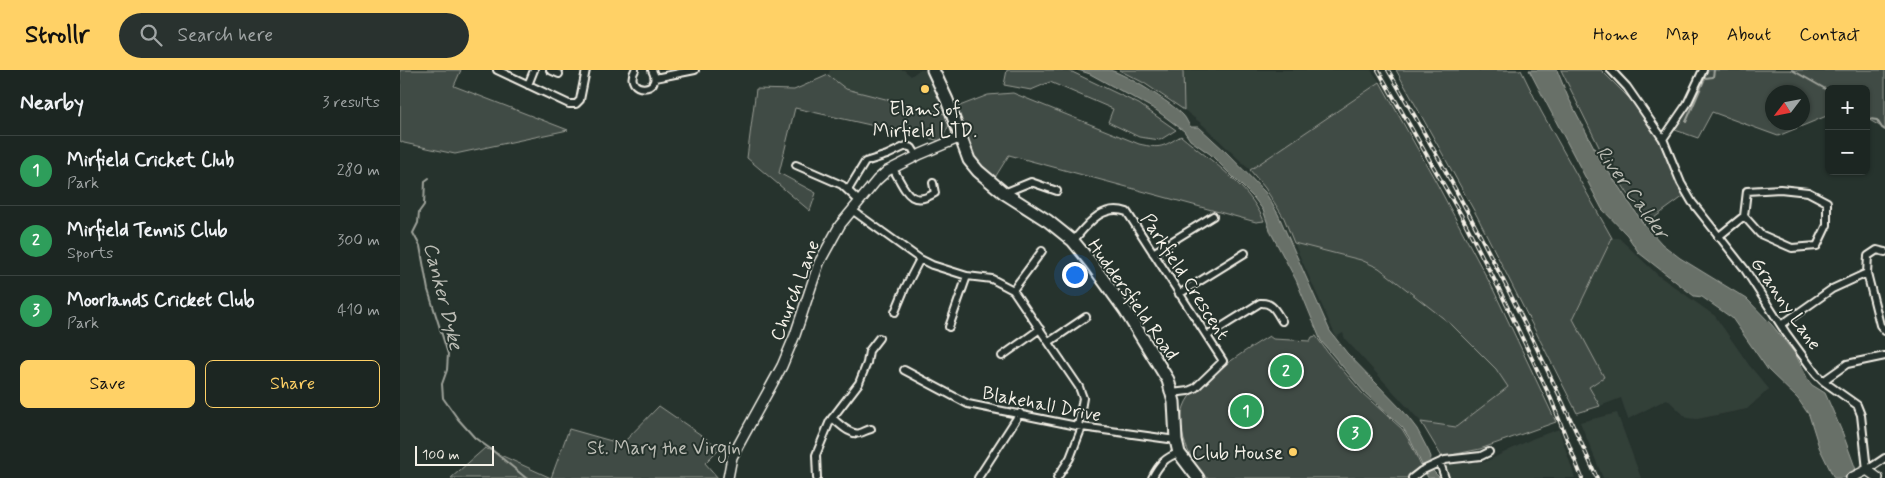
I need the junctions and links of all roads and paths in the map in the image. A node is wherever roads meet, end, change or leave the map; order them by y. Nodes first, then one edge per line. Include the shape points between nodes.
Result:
1 (497, 70) edge
2 (534, 70) edge
3 (550, 70) edge
4 (586, 70) edge
5 (635, 70) edge
6 (652, 70) edge
7 (695, 70) edge
8 (933, 70) edge
9 (1611, 70) edge
10 (1703, 70) edge
11 (559, 74) dead end
12 (654, 78) junction
13 (528, 85) junction
14 (961, 137) junction
15 (1663, 140) junction
16 (917, 156) junction
17 (796, 165) dead end
18 (892, 169) junction
19 (933, 183) dead end
20 (848, 190) junction
21 (1057, 191) dead end
22 (1004, 192) junction
23 (859, 201) junction
24 (852, 210) junction
25 (1213, 216) dead end
26 (1744, 216) junction
27 (1718, 237) junction
28 (1072, 241) junction
29 (1042, 251) dead end
30 (1885, 252) edge
31 (1153, 253) junction
32 (1245, 253) dead end
33 (920, 259) junction
34 (1867, 273) junction
35 (967, 276) junction
36 (1013, 290) junction
37 (1179, 294) junction
38 (895, 312) dead end
39 (1086, 317) dead end
40 (1282, 322) dead end
41 (1781, 325) junction
42 (949, 327) dead end
43 (1040, 329) junction
44 (1885, 331) edge
45 (1207, 336) junction
46 (879, 338) dead end
47 (1049, 342) junction
48 (1002, 356) dead end
49 (1885, 356) edge
50 (908, 371) dead end
51 (1823, 381) junction
52 (1172, 393) junction
53 (1020, 413) junction
54 (832, 418) junction
55 (1080, 427) junction
56 (871, 429) dead end
57 (1176, 440) junction
58 (1489, 452) dead end
59 (1179, 453) junction
60 (1885, 458) edge
61 (1437, 464) junction
62 (1859, 474) edge
63 (728, 478) edge
64 (817, 478) edge
65 (978, 478) edge
66 (1057, 478) edge
67 (1152, 478) edge
68 (1198, 478) edge
69 (1412, 478) edge
70 (1445, 478) edge
71 (1878, 478) edge

1 - 13 street
2 - 13 street
3 - 11 street
4 - 13 street via 580,100 576,104 558,101
5 - 12 street via 633,80 640,88 650,86
6 - 12 street
7 - 12 street
8 - 14 highway, Huddersfield Road
9 - 15 street, Granny Lane via 1632,94
10 - 15 street
14 - 16 street, Church Lane
14 - 22 highway, Huddersfield Road via 969,160
15 - 27 street, Granny Lane via 1681,183
16 - 18 street, Church Lane
16 - 20 street via 908,146 865,162
17 - 20 street
18 - 19 street via 908,194 915,199 935,193
18 - 23 street, Church Lane via 877,180
20 - 23 street
21 - 22 street via 1031,182
22 - 28 highway, Huddersfield Road
23 - 24 street, Church Lane
24 - 33 street
24 - 63 street, Church Lane via 819,263 782,366 732,457
25 - 31 street
26 - 26 street via 1760,234 1792,248 1817,246 1827,224 1828,202 1808,192 1780,189 1747,191
26 - 27 street
27 - 41 street, Granny Lane via 1744,268
28 - 31 street, Parkfield Crescent via 1097,215 1119,209 1127,212
28 - 52 highway, Huddersfield Road via 1125,310 1168,380
29 - 36 street
30 - 34 street via 1877,250 1868,256
31 - 37 street, Parkfield Crescent
32 - 37 street
33 - 35 street
33 - 38 street
34 - 41 street via 1832,289
34 - 44 street via 1880,324
35 - 36 street via 992,279
35 - 42 street
36 - 43 street
37 - 45 street, Parkfield Crescent
39 - 47 street
40 - 45 street via 1272,305 1260,303
41 - 51 street, Granny Lane
43 - 47 street
43 - 48 street
45 - 52 street, Parkfield Crescent via 1223,361 1195,388
46 - 54 street via 869,351 859,383
47 - 55 street via 1079,387 1083,398
49 - 51 street via 1847,364
50 - 53 street, Blakehall Drive via 968,404
51 - 62 street, Granny Lane via 1857,405 1861,415
52 - 57 highway, Huddersfield Road
53 - 55 street, Blakehall Drive
53 - 65 street
54 - 56 street via 854,433
54 - 64 street via 816,455
55 - 57 street, Blakehall Drive
55 - 66 street via 1070,458
57 - 59 highway, Huddersfield Road
58 - 61 street
59 - 67 street via 1159,465
59 - 68 highway, Huddersfield Road
60 - 62 street
61 - 69 street via 1421,470
61 - 70 street
62 - 71 street

